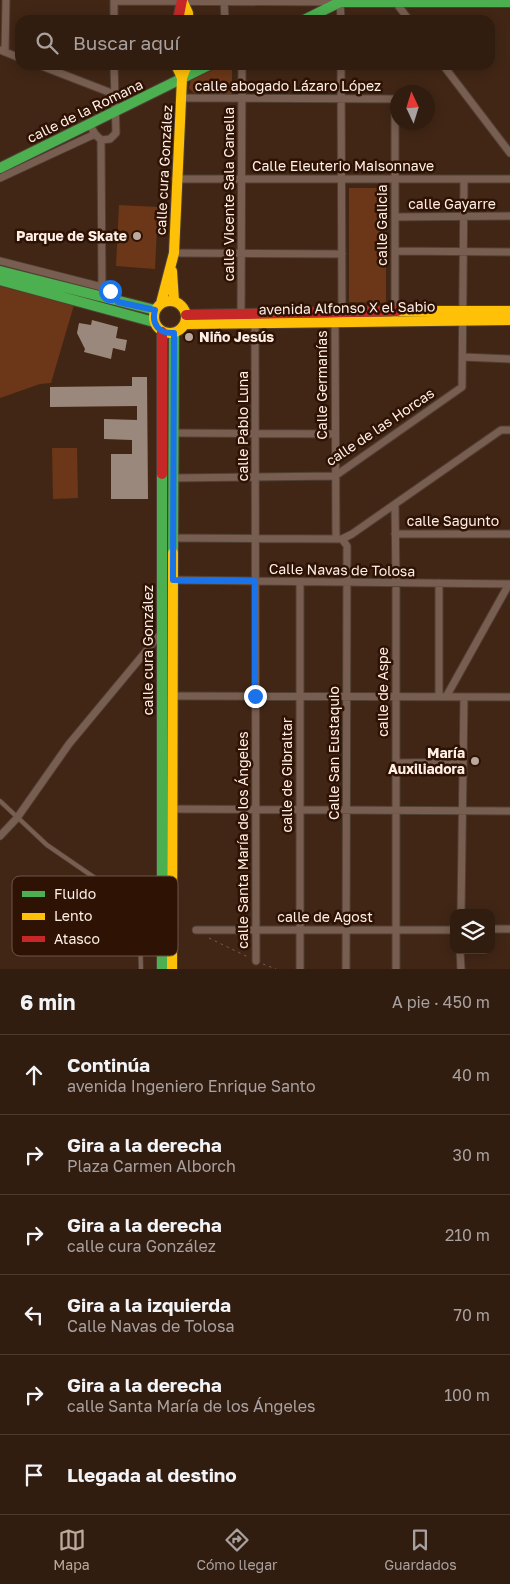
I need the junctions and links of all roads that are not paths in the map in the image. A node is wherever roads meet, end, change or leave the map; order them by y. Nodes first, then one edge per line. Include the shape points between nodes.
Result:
1 (6, 0) edge
2 (182, 0) edge
3 (368, 0) edge
4 (394, 0) edge
5 (114, 1) edge
6 (224, 1) edge
7 (340, 2) junction
8 (510, 2) edge
9 (114, 15) edge
10 (179, 15) edge
11 (188, 15) edge
12 (224, 15) edge
13 (314, 15) edge
14 (341, 15) edge
15 (405, 15) edge
16 (3, 51) edge
17 (15, 56) edge
18 (52, 70) edge
19 (114, 70) edge
20 (177, 70) edge
21 (185, 70) edge
22 (199, 70) edge
23 (242, 70) edge
24 (341, 70) edge
25 (447, 70) edge
26 (182, 78) junction
27 (114, 94) junction
28 (181, 98) junction
29 (242, 98) junction
30 (342, 99) junction
31 (390, 99) edge
32 (116, 112) junction
33 (92, 129) junction
34 (395, 130) edge
35 (101, 140) junction
36 (510, 152) edge
37 (0, 168) edge
38 (0, 178) edge
39 (176, 179) junction
40 (243, 179) junction
41 (342, 179) junction
42 (395, 179) junction
43 (464, 179) junction
44 (510, 179) edge
45 (464, 216) junction
46 (510, 216) edge
47 (395, 217) junction
48 (395, 251) junction
49 (463, 252) junction
50 (510, 252) edge
51 (242, 253) junction
52 (342, 254) junction
53 (173, 258) junction
54 (0, 261) edge
55 (0, 270) edge
56 (0, 280) edge
57 (102, 287) junction
58 (174, 301) junction
59 (118, 302) junction
60 (158, 307) junction
61 (510, 311) edge
62 (395, 315) junction
63 (463, 316) junction
64 (340, 317) junction
65 (241, 318) junction
66 (255, 318) junction
67 (185, 320) junction
68 (510, 320) edge
69 (154, 322) junction
70 (162, 332) junction
71 (174, 333) junction
72 (463, 357) junction
73 (510, 359) edge
74 (510, 430) edge
75 (174, 433) junction
76 (255, 433) junction
77 (335, 434) junction
78 (335, 476) junction
79 (173, 478) junction
80 (255, 478) junction
81 (394, 504) junction
82 (396, 534) junction
83 (510, 534) edge
84 (173, 538) junction
85 (255, 538) junction
86 (339, 539) junction
87 (173, 580) junction
88 (255, 581) junction
89 (300, 582) junction
90 (347, 582) junction
91 (396, 583) junction
92 (439, 583) junction
93 (509, 584) edge
94 (162, 632) junction
95 (173, 696) junction
96 (255, 696) junction
97 (300, 696) junction
98 (347, 696) junction
99 (510, 696) edge
100 (396, 697) junction
101 (442, 697) junction
102 (464, 697) junction
103 (463, 762) junction
104 (395, 763) junction
105 (0, 801) edge
106 (172, 809) junction
107 (256, 809) junction
108 (300, 810) junction
109 (346, 810) junction
110 (395, 810) junction
111 (463, 810) junction
112 (510, 810) edge
113 (17, 818) junction
114 (0, 836) edge
115 (92, 876) edge
116 (162, 876) edge
117 (172, 876) edge
118 (461, 909) edge
119 (346, 929) junction
120 (395, 929) junction
121 (495, 929) edge
122 (510, 929) edge
123 (196, 930) dead end
124 (256, 930) junction
125 (300, 930) junction
126 (450, 930) edge
127 (460, 954) edge
128 (141, 956) edge
129 (162, 956) edge
130 (172, 956) edge
131 (256, 961) road end
132 (141, 969) edge
133 (162, 969) edge
134 (172, 969) edge
135 (300, 969) edge
136 (346, 969) edge
137 (396, 969) edge
138 (461, 969) edge

1 - 16 street
2 - 5 street
2 - 6 street
2 - 10 main road
2 - 11 main road
3 - 4 main road
3 - 7 main road
4 - 8 main road
4 - 15 street
5 - 9 street
6 - 7 street
6 - 12 street
7 - 13 main road
7 - 14 street
16 - 17 street
18 - 27 street
19 - 27 street
20 - 26 main road, calle cura González
21 - 26 main road, calle cura González
22 - 26 main road, calle de la Romana
23 - 29 street, calle Vicente Sala Canella
24 - 30 street, Calle Germanías
25 - 36 street
26 - 28 main road, calle cura González
26 - 32 main road, calle de la Romana
27 - 32 street
28 - 29 street, calle abogado Lázaro López
28 - 39 main road, calle cura González
29 - 30 street, calle abogado Lázaro López
29 - 40 street, calle Vicente Sala Canella
30 - 31 street, calle abogado Lázaro López
30 - 41 street, Calle Germanías
32 - 33 main road, calle de la Romana
32 - 35 street via 116,133 110,139
33 - 35 street
33 - 37 main road, calle de la Romana
33 - 38 street
34 - 42 street, calle Galicia
35 - 57 street
39 - 40 street, Calle Eleuterio Maisonnave
39 - 53 main road, calle cura González
40 - 41 street, Calle Eleuterio Maisonnave
40 - 51 street, calle Vicente Sala Canella
41 - 42 street, Calle Eleuterio Maisonnave
41 - 52 street, Calle Germanías
42 - 43 street, Calle Eleuterio Maisonnave
42 - 47 street, calle Galicia
43 - 44 street, Calle Eleuterio Maisonnave
43 - 45 street, calle de las Horcas
45 - 46 street, calle Gayarre
45 - 47 street, calle Gayarre
45 - 49 street, calle de las Horcas
47 - 48 street, calle Galicia
48 - 49 street
48 - 62 street, calle Galicia
49 - 50 street
49 - 63 street, calle de las Horcas
51 - 52 street
51 - 53 street
51 - 65 street, calle Vicente Sala Canella
52 - 64 street, Calle Germanías
53 - 58 main road, calle cura González
53 - 60 main road, calle cura González
54 - 57 street
55 - 59 main road
56 - 69 main road
57 - 59 street via 110,291
58 - 60 main road
58 - 67 main road via 181,305
59 - 60 main road
60 - 69 main road
61 - 63 main road, avenida Alfonso X el Sabio
62 - 63 main road, avenida Alfonso X el Sabio
62 - 64 main road, avenida Alfonso X el Sabio
63 - 68 main road, avenida Alfonso X el Sabio
63 - 72 street, calle de las Horcas
64 - 66 main road, avenida Alfonso X el Sabio
64 - 77 street, Calle Germanías
65 - 66 main road, avenida Alfonso X el Sabio
65 - 67 main road, avenida Alfonso X el Sabio
66 - 76 street, calle Pablo Luna
67 - 71 main road
69 - 70 main road
70 - 71 main road
70 - 94 main road, calle cura González
71 - 75 main road, calle cura González
72 - 73 street
72 - 78 street, calle de las Horcas via 462,387
74 - 81 street via 501,430
75 - 76 street
75 - 79 main road, calle cura González
76 - 77 street
76 - 80 street, calle Pablo Luna
77 - 78 street, Calle Germanías
78 - 80 street, calle de las Horcas
78 - 86 street, Calle Germanías
79 - 80 street, calle de las Horcas
79 - 84 main road, calle cura González
80 - 85 street, calle Pablo Luna
81 - 82 street, calle de Aspe
81 - 86 street
82 - 83 street, calle Sagunto
82 - 91 street, calle de Aspe
84 - 85 street
84 - 87 main road, calle cura González
85 - 86 street
85 - 88 street, calle Santa María de los Ángeles
86 - 90 street, Calle San Eustaquio via 347,546
87 - 88 street, Calle Navas de Tolosa
87 - 95 main road, calle cura González
88 - 89 street, Calle Navas de Tolosa
88 - 96 street, calle Santa María de los Ángeles
89 - 90 street, Calle Navas de Tolosa
89 - 97 street, calle de Gibraltar
90 - 91 street, Calle Navas de Tolosa
90 - 98 street, Calle San Eustaquio
91 - 92 street, Calle Navas de Tolosa
91 - 100 street, calle de Aspe
92 - 93 street, Calle Navas de Tolosa
92 - 101 street
93 - 101 street
94 - 113 street via 70,744
94 - 116 main road, calle cura González
95 - 96 street
95 - 106 main road, calle cura González
96 - 97 street
96 - 107 street, calle Santa María de los Ángeles
97 - 98 street
97 - 108 street, calle de Gibraltar
98 - 100 street
98 - 109 street, Calle San Eustaquio
99 - 102 street
100 - 101 street
100 - 104 street, calle de Aspe
101 - 102 street
102 - 103 street
103 - 104 street
103 - 111 street
104 - 110 street, calle de Aspe
105 - 113 lane
106 - 107 street
106 - 117 main road, calle cura González
107 - 108 street
107 - 124 street, calle Santa María de los Ángeles
108 - 109 street
108 - 125 street, calle de Gibraltar
109 - 110 street
109 - 119 street, Calle San Eustaquio
110 - 111 street
110 - 120 street, calle de Aspe
111 - 112 street
111 - 118 street
113 - 114 street
113 - 115 lane via 47,845
119 - 120 street, calle de Agost
119 - 125 street, calle de Agost
119 - 136 street, Calle San Eustaquio
120 - 126 street, calle de Agost
120 - 137 street, calle de Aspe
121 - 122 street
123 - 124 street, calle de Agost
124 - 125 street, calle de Agost
124 - 131 street, calle Santa María de los Ángeles
125 - 135 street, calle de Gibraltar
127 - 138 street
128 - 132 lane
129 - 133 main road, calle cura González
130 - 134 main road, calle cura González

